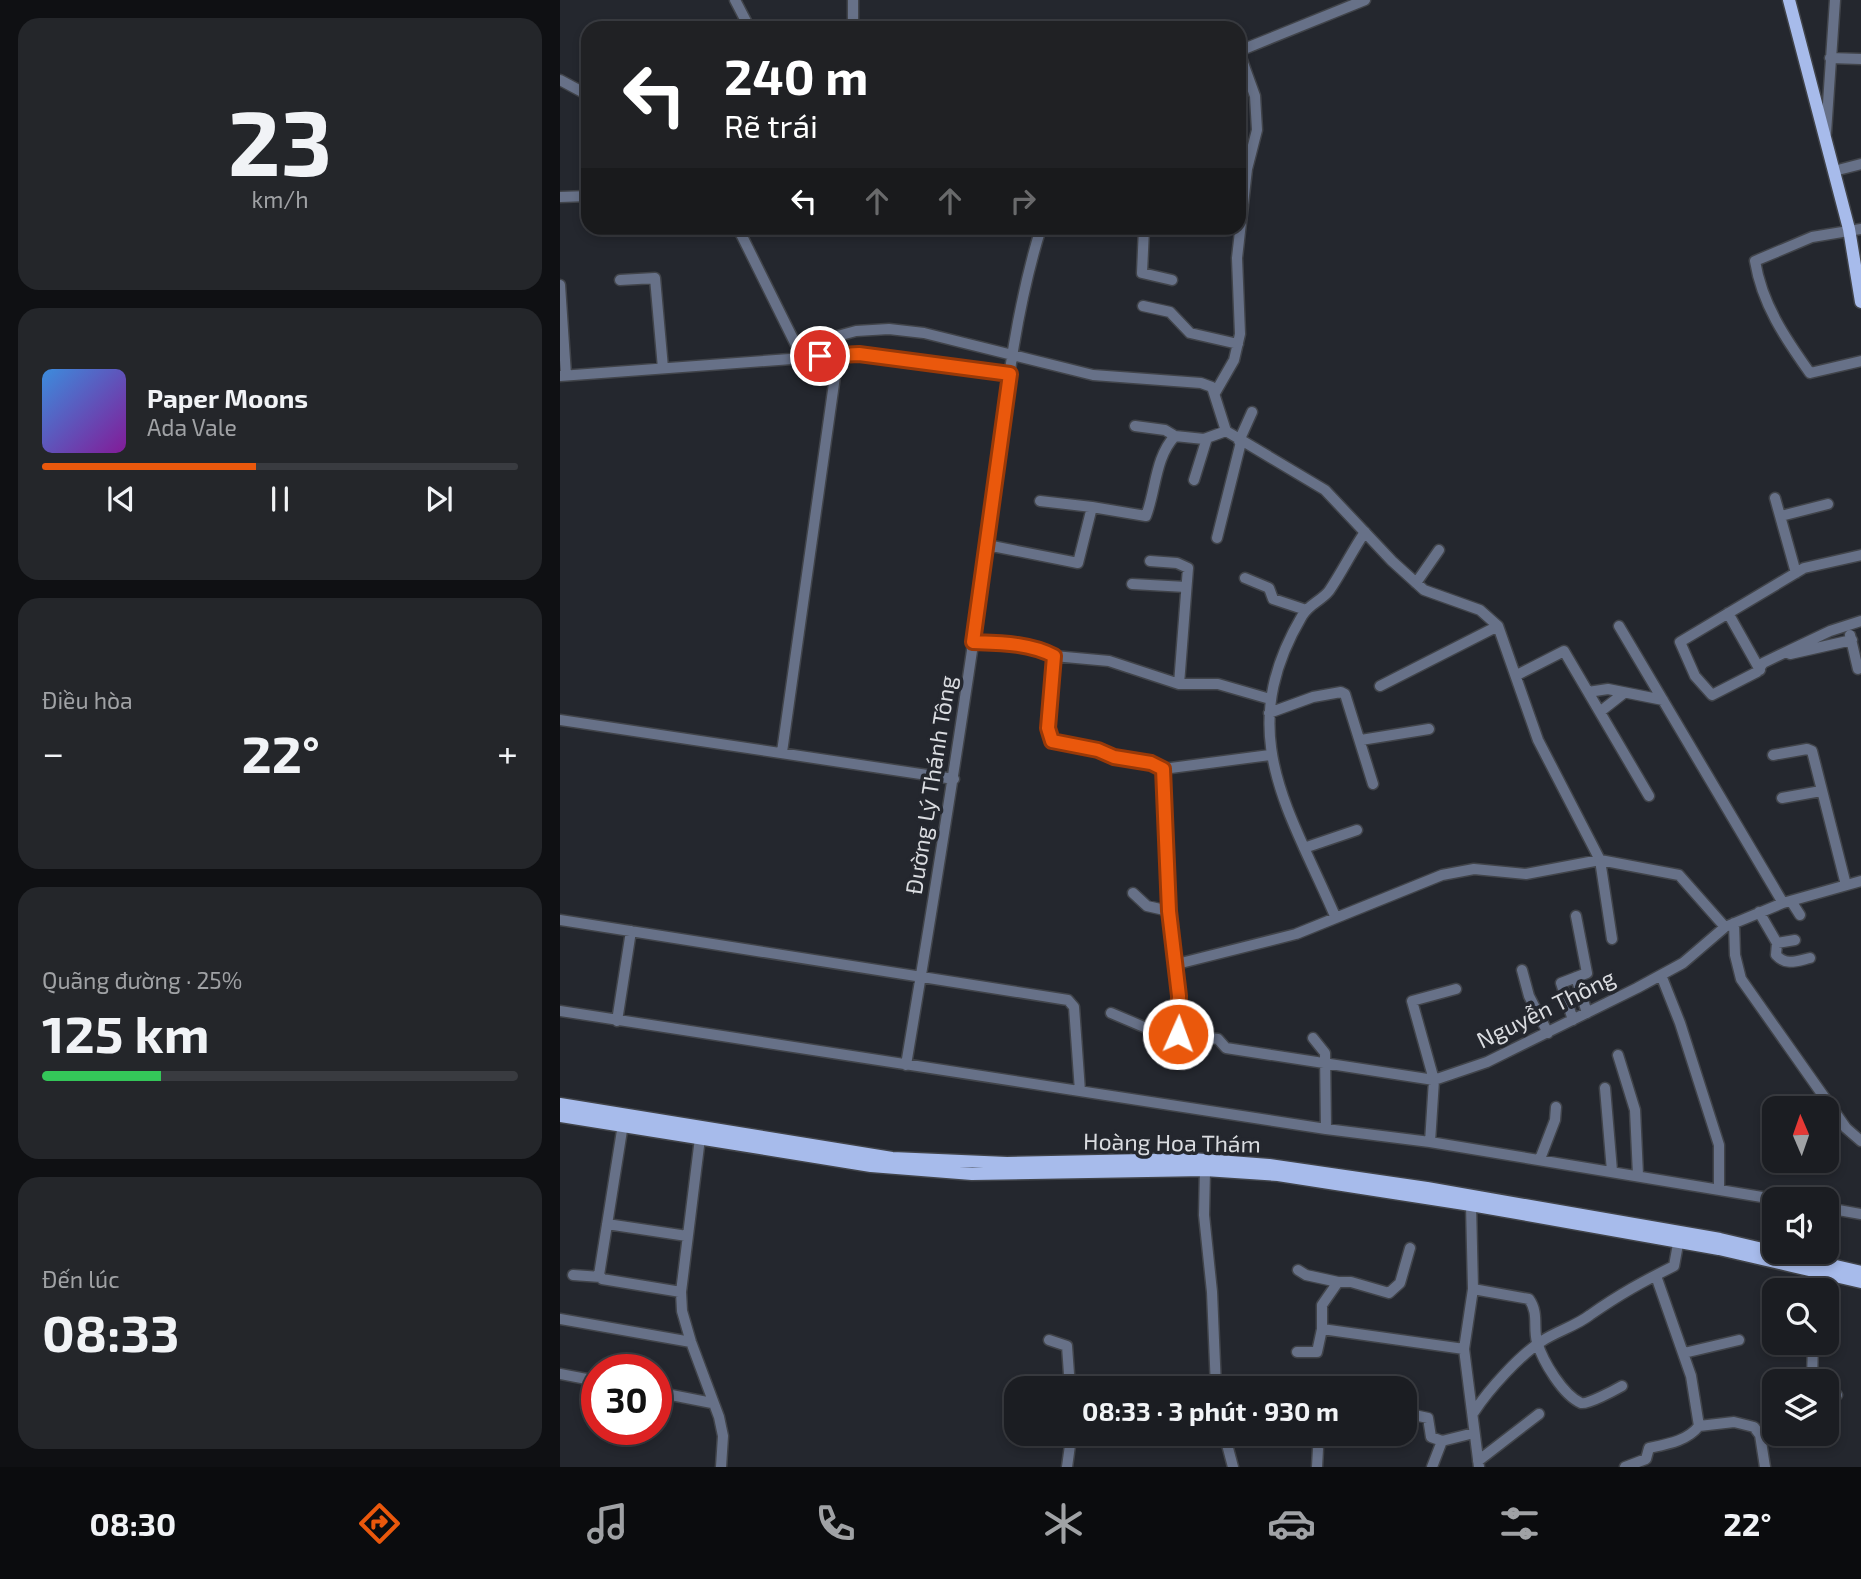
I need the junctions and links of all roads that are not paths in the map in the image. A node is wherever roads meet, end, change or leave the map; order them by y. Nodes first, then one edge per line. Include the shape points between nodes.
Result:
1 (735, 0) edge
2 (853, 0) edge
3 (1365, 0) edge
4 (1789, 0) edge
5 (1835, 0) edge
6 (746, 21) edge
7 (853, 21) edge
8 (1246, 49) edge
9 (1830, 58) junction
10 (1861, 60) edge
11 (1246, 65) edge
12 (560, 80) edge
13 (581, 91) edge
14 (1825, 135) junction
15 (1246, 157) edge
16 (1861, 164) edge
17 (1834, 171) junction
18 (581, 196) edge
19 (560, 197) edge
20 (1855, 229) edge
21 (742, 235) edge
22 (1039, 235) edge
23 (1144, 235) edge
24 (1239, 235) edge
25 (1172, 279) dead end
26 (621, 280) dead end
27 (560, 285) edge
28 (1861, 302) edge
29 (1143, 306) dead end
30 (1238, 344) junction
31 (800, 352) junction
32 (1015, 354) junction
33 (838, 355) junction
34 (1861, 360) edge
35 (663, 368) junction
36 (1010, 374) junction
37 (563, 375) edge
38 (1215, 393) junction
39 (1252, 412) dead end
40 (1135, 426) dead end
41 (1226, 431) junction
42 (1175, 436) junction
43 (1207, 438) junction
44 (1240, 441) junction
45 (1195, 480) dead end
46 (1775, 498) dead end
47 (1040, 501) dead end
48 (1828, 504) dead end
49 (1092, 508) junction
50 (1781, 516) junction
51 (1365, 532) junction
52 (1217, 538) dead end
53 (987, 545) junction
54 (1438, 550) dead end
55 (1861, 555) edge
56 (1150, 561) dead end
57 (1796, 573) junction
58 (1245, 578) dead end
59 (1416, 583) junction
60 (1132, 584) dead end
61 (1186, 587) junction
62 (1306, 610) junction
63 (1728, 613) junction
64 (1861, 621) edge
65 (1848, 625) junction
66 (1498, 626) junction
67 (1619, 626) dead end
68 (1852, 640) junction
69 (973, 642) junction
70 (1054, 656) junction
71 (1774, 658) junction
72 (1858, 669) dead end
73 (1760, 670) junction
74 (1517, 675) junction
75 (1179, 684) junction
76 (1380, 686) dead end
77 (1588, 692) junction
78 (1624, 693) junction
79 (1270, 699) junction
80 (1663, 700) junction
81 (1601, 711) junction
82 (1269, 713) junction
83 (560, 720) edge
84 (1429, 729) dead end
85 (1362, 740) junction
86 (782, 752) junction
87 (1270, 755) junction
88 (1773, 755) dead end
89 (1163, 769) junction
90 (954, 779) junction
91 (1373, 784) dead end
92 (1821, 791) junction
93 (1649, 796) dead end
94 (1782, 798) dead end
95 (1357, 830) dead end
96 (1304, 848) junction
97 (1600, 860) junction
98 (1861, 881) edge
99 (1846, 885) junction
100 (1133, 892) dead end
101 (1787, 902) junction
102 (1169, 911) junction
103 (1759, 912) junction
104 (1800, 915) dead end
105 (1335, 916) junction
106 (1576, 916) dead end
107 (560, 920) edge
108 (1729, 925) junction
109 (631, 931) junction
110 (1612, 939) dead end
111 (1795, 940) dead end
112 (1777, 943) junction
113 (1810, 958) dead end
114 (1177, 964) junction
115 (1522, 970) dead end
116 (1661, 975) junction
117 (923, 976) junction
118 (1576, 977) junction
119 (1456, 989) dead end
120 (560, 1011) edge
121 (1111, 1013) dead end
122 (1587, 1013) junction
123 (1573, 1020) junction
124 (617, 1021) junction
125 (1548, 1033) junction
126 (1178, 1034) junction
127 (1313, 1038) dead end
128 (1618, 1055) dead end
129 (906, 1065) junction
130 (1326, 1065) junction
131 (1434, 1080) junction
132 (1605, 1088) dead end
133 (1080, 1091) junction
134 (560, 1104) edge
135 (1556, 1107) dead end
136 (560, 1116) edge
137 (623, 1124) junction
138 (1326, 1129) junction
139 (700, 1138) junction
140 (1861, 1141) edge
141 (1430, 1142) junction
142 (1540, 1159) junction
143 (1206, 1165) junction
144 (972, 1168) junction
145 (1612, 1171) junction
146 (1637, 1175) junction
147 (1719, 1190) junction
148 (1762, 1197) edge
149 (1470, 1200) junction
150 (1839, 1210) edge
151 (1861, 1214) edge
152 (607, 1224) junction
153 (687, 1236) junction
154 (1678, 1244) junction
155 (1410, 1248) dead end
156 (1298, 1270) dead end
157 (1861, 1272) edge
158 (1826, 1274) junction
159 (573, 1275) dead end
160 (1656, 1276) junction
161 (601, 1277) junction
162 (1825, 1278) edge
163 (1338, 1282) junction
164 (1861, 1282) edge
165 (1473, 1289) junction
166 (681, 1292) junction
167 (560, 1319) edge
168 (1322, 1329) junction
169 (1049, 1340) dead end
170 (1739, 1340) dead end
171 (691, 1342) junction
172 (1538, 1343) junction
173 (1464, 1349) junction
174 (1297, 1352) dead end
175 (1684, 1353) junction
176 (560, 1374) edge
177 (1069, 1376) edge
178 (1216, 1376) edge
179 (581, 1378) edge
180 (1622, 1386) dead end
181 (672, 1395) edge
182 (712, 1403) junction
183 (1474, 1412) junction
184 (1539, 1414) dead end
185 (1417, 1415) edge
186 (1699, 1426) junction
187 (1474, 1433) junction
188 (1443, 1441) junction
189 (1070, 1446) edge
190 (1227, 1446) edge
191 (1318, 1449) dead end
192 (1479, 1464) edge
193 (721, 1467) edge
194 (1067, 1467) edge
195 (1233, 1467) edge
196 (1317, 1467) edge
197 (1432, 1467) edge
198 (1625, 1467) edge
199 (1765, 1467) edge

1 - 6 street
2 - 7 street
3 - 8 street
4 - 14 main road
5 - 9 street
9 - 10 street
9 - 14 street
11 - 15 street via 1257,118
12 - 13 street
14 - 17 main road
16 - 17 street
17 - 20 main road
18 - 19 street
20 - 28 main road
20 - 34 street via 1793,243 1755,261 1758,281 1783,336 1810,373
21 - 31 street
22 - 32 street, Đường Lý Thánh Tông
23 - 25 street via 1142,273
24 - 30 street
26 - 35 street via 654,278
27 - 37 street
29 - 30 street via 1170,312 1190,333
30 - 38 street
31 - 32 street via 856,331 890,329 924,332
31 - 33 street
31 - 35 street
32 - 36 street, Đường Lý Thánh Tông
32 - 38 street via 1093,375 1201,383
33 - 36 street
33 - 86 street
35 - 37 street
36 - 53 street, Đường Lý Thánh Tông
38 - 41 street
39 - 44 street
40 - 42 street
41 - 43 street
41 - 44 street
42 - 43 street
42 - 49 street via 1161,462 1146,516
43 - 45 street
44 - 51 street via 1325,491
44 - 52 street
46 - 50 street
47 - 49 street
48 - 50 street
49 - 53 street via 1078,563
50 - 57 street
51 - 59 street
51 - 62 street via 1326,594
53 - 69 street, Đường Lý Thánh Tông
54 - 59 street
55 - 57 street
56 - 61 street via 1186,565
57 - 63 street
58 - 62 street via 1269,588 1273,599
59 - 66 street via 1480,610
60 - 61 street
61 - 75 street
62 - 79 street via 1281,658
63 - 73 street
63 - 73 street via 1680,642 1695,676 1713,695
64 - 65 street
65 - 68 street
65 - 71 street
66 - 74 street
66 - 76 street
67 - 80 street
68 - 71 street
68 - 72 street
69 - 70 street via 1007,643
69 - 90 street, Đường Lý Thánh Tông
70 - 75 street via 1109,661
70 - 89 street via 1048,728 1052,741
71 - 73 street
74 - 77 street via 1564,651
74 - 97 street via 1538,740
75 - 79 street via 1218,684
77 - 78 street via 1599,688
77 - 81 street
78 - 80 street
78 - 81 street
79 - 82 street
80 - 101 street
81 - 93 street
82 - 85 street via 1341,692
82 - 87 street
83 - 86 street
84 - 85 street
85 - 91 street
86 - 90 street
87 - 89 street
87 - 96 street via 1281,796
88 - 92 street via 1811,750
89 - 102 street
90 - 117 street, Đường Lý Thánh Tông
92 - 94 street
92 - 99 street
95 - 96 street
96 - 105 street
97 - 105 street via 1526,874 1474,869 1442,875
97 - 108 street via 1679,875
97 - 110 street
98 - 99 street, Nguyễn Thông
99 - 101 street, Nguyễn Thông
100 - 102 street via 1147,906
101 - 103 street, Nguyễn Thông
101 - 104 street
102 - 114 street
103 - 108 street, Nguyễn Thông
103 - 112 street
105 - 114 street via 1296,934
106 - 118 street via 1587,973
107 - 109 street
108 - 116 street, Nguyễn Thông via 1684,963
108 - 140 street via 1741,979 1846,1128
109 - 117 street
109 - 124 street
111 - 112 street
112 - 113 street via 1780,960
114 - 126 street
115 - 125 street
116 - 122 street, Nguyễn Thông
116 - 147 street via 1719,1145
117 - 129 street, Đường Lý Thánh Tông
117 - 133 street via 1073,1002
118 - 122 street
118 - 123 street via 1560,983
119 - 131 street via 1412,1001
120 - 124 street
121 - 126 street, Nguyễn Thông
122 - 123 street, Nguyễn Thông
123 - 125 street, Nguyễn Thông
124 - 129 street
125 - 131 street, Nguyễn Thông via 1487,1062
126 - 130 street, Nguyễn Thông via 1218,1039 1226,1048
127 - 130 street via 1323,1049
128 - 146 street via 1635,1110
129 - 133 street
130 - 131 street, Nguyễn Thông
130 - 138 street
131 - 141 street
132 - 145 street
133 - 138 street
134 - 144 main road, Hoàng Hoa Thám via 852,1153
135 - 142 street
136 - 137 main road, Hoàng Hoa Thám
137 - 139 main road, Hoàng Hoa Thám
137 - 152 street
138 - 141 street
139 - 144 main road, Hoàng Hoa Thám via 872,1166
139 - 153 street
141 - 142 street
142 - 145 street
143 - 144 main road, Hoàng Hoa Thám
143 - 149 main road, Hoàng Hoa Thám via 1269,1165
143 - 178 street via 1204,1215
145 - 146 street
146 - 147 street
147 - 148 street
149 - 154 main road, Hoàng Hoa Thám
149 - 157 main road, Hoàng Hoa Thám via 1720,1239
149 - 165 street
150 - 151 street
152 - 153 street
152 - 161 street
153 - 166 street
154 - 158 main road, Hoàng Hoa Thám
154 - 160 street via 1675,1266
155 - 163 street via 1400,1283 1389,1293
156 - 163 street
158 - 162 street
158 - 164 main road, Hoàng Hoa Thám
159 - 161 street
160 - 172 street via 1636,1283 1589,1316
160 - 175 street
161 - 166 street
163 - 168 street via 1322,1305
165 - 172 street via 1529,1300 1536,1315
165 - 173 street
166 - 171 street
167 - 171 street
168 - 173 street
168 - 174 street via 1317,1352
169 - 177 street via 1067,1346
170 - 175 street
171 - 182 street
172 - 180 street via 1557,1382 1581,1403
172 - 183 street via 1484,1396
173 - 183 street
175 - 186 street
176 - 179 street
181 - 182 street
182 - 193 street via 723,1436
183 - 187 street
184 - 192 street
185 - 188 street via 1429,1418 1432,1437
186 - 198 street via 1677,1441 1649,1448 1646,1459
186 - 199 street via 1734,1422 1754,1427
187 - 188 street
187 - 192 street
188 - 197 street
189 - 194 street
190 - 195 street
191 - 196 street

